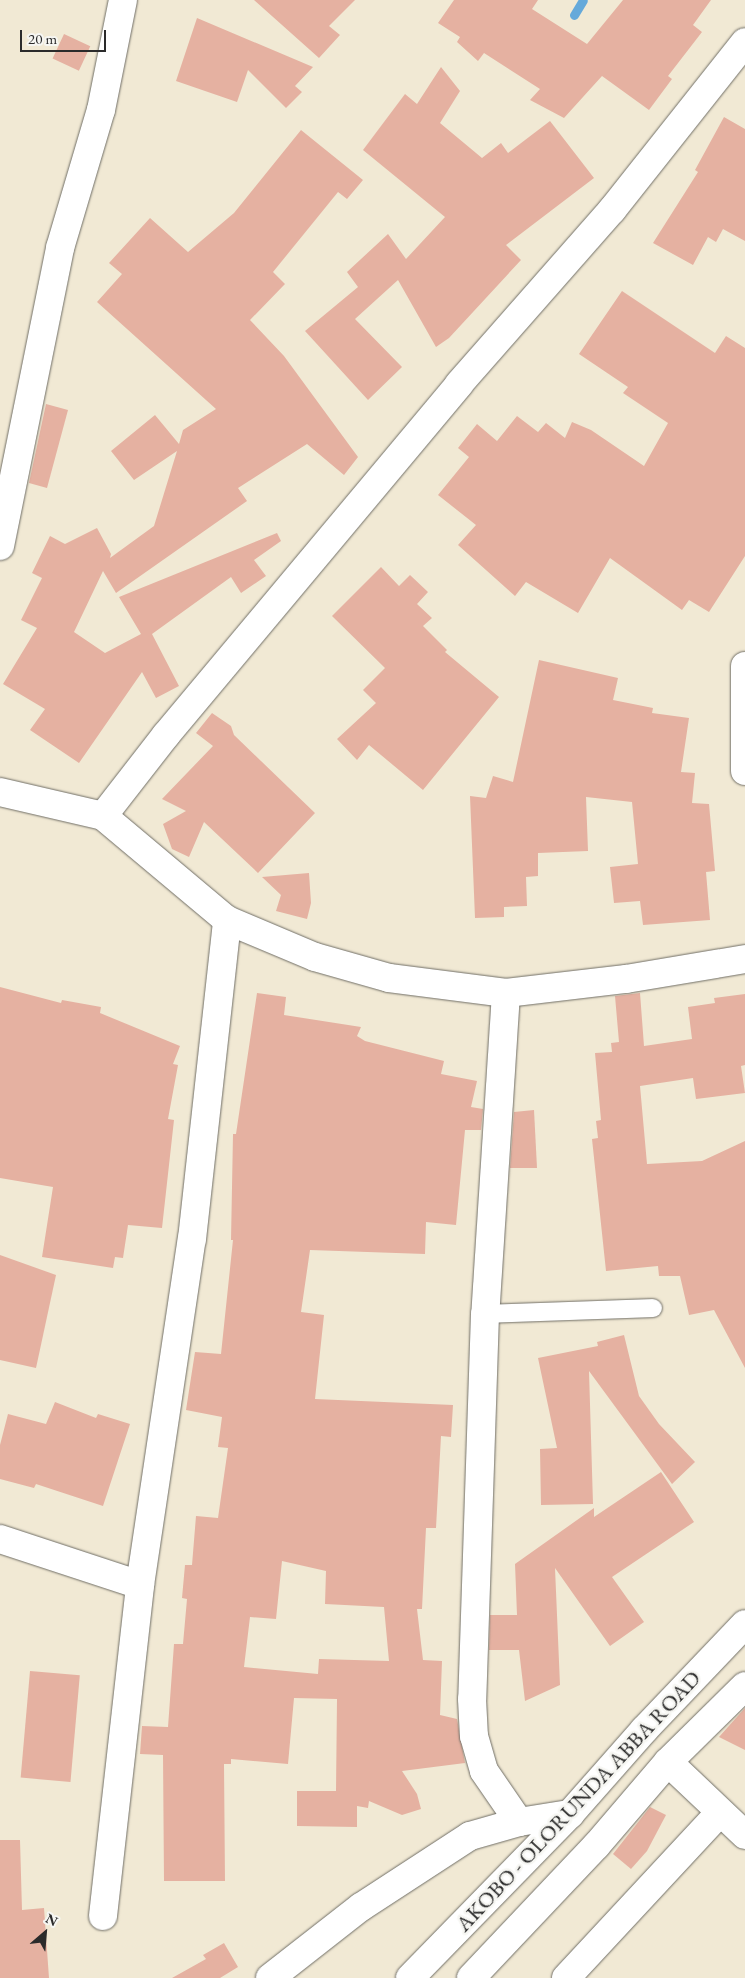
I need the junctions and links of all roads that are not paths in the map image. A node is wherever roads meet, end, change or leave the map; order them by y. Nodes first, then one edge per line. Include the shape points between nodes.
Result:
1 (123, 0) edge
2 (745, 42) edge
3 (0, 546) edge
4 (745, 666) edge
5 (745, 771) edge
6 (0, 792) edge
7 (103, 816) junction
8 (227, 920) junction
9 (745, 959) edge
10 (506, 993) junction
11 (653, 1308) dead end
12 (485, 1314) junction
13 (0, 1539) edge
14 (140, 1585) junction
15 (745, 1624) edge
16 (745, 1686) edge
17 (668, 1762) junction
18 (720, 1812) junction
19 (570, 1814) junction
20 (519, 1822) junction
21 (745, 1835) edge
22 (103, 1916) dead end
23 (270, 1978) edge
24 (410, 1978) edge
25 (471, 1978) edge
26 (566, 1978) edge

1 - 3 main road via 101,110 60,248
2 - 7 main road via 612,210 459,384 166,735
4 - 5 main road
6 - 7 main road
7 - 8 main road
8 - 10 main road via 315,957 354,969 389,978
8 - 14 main road via 192,1240
9 - 10 main road via 626,979
10 - 12 main road
11 - 12 lane
12 - 20 main road via 472,1699 474,1736 484,1771
13 - 14 main road
14 - 22 main road
15 - 19 main road, AKOBO - OLORUNDA ABBA ROAD
16 - 17 main road, AKOBO - OLORUNDA ABBA ROAD
17 - 18 main road
17 - 25 main road, AKOBO - OLORUNDA ABBA ROAD via 596,1846
18 - 21 main road
18 - 26 main road
19 - 20 main road
19 - 24 main road, AKOBO - OLORUNDA ABBA ROAD
20 - 23 main road via 470,1836 361,1907

